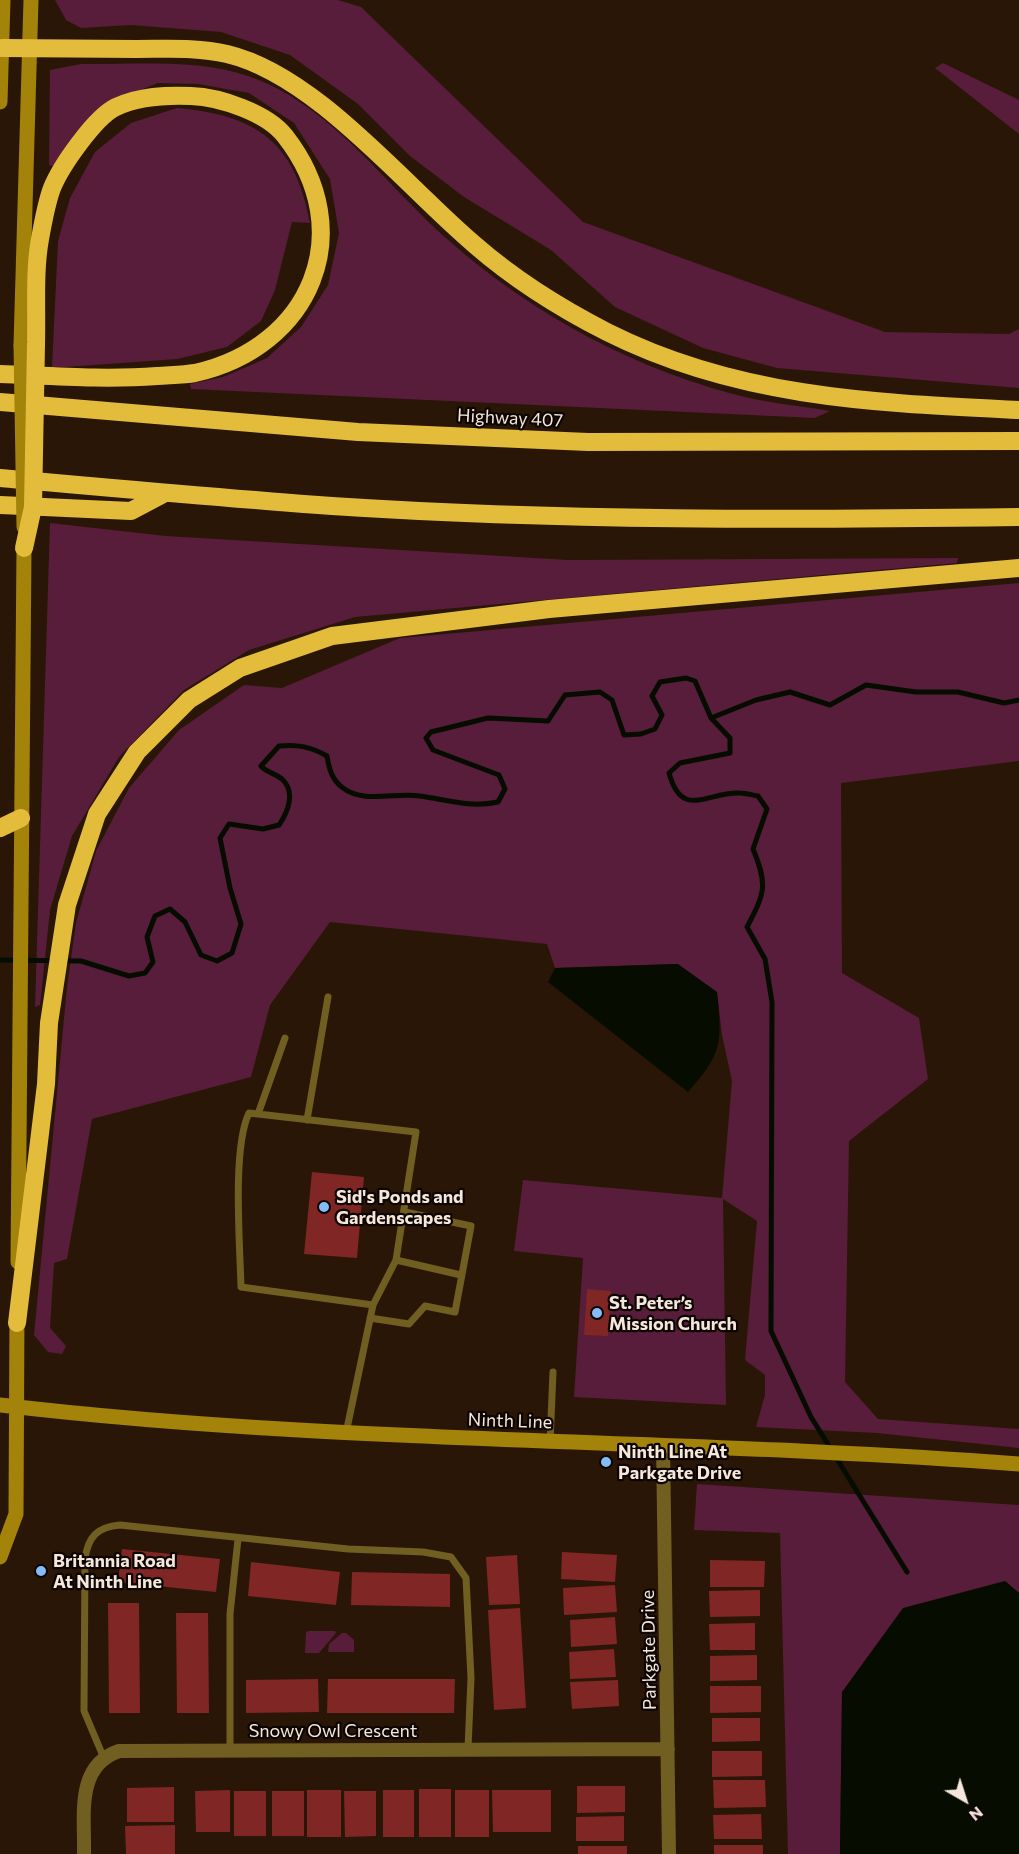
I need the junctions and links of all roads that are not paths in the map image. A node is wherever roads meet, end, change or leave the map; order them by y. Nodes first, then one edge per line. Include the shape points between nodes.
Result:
1 (3, 0) edge
2 (31, 0) edge
3 (2, 48) junction
4 (29, 48) junction
5 (0, 102) edge
6 (28, 344) junction
7 (0, 374) edge
8 (0, 402) edge
9 (1019, 410) edge
10 (1019, 441) edge
11 (0, 478) edge
12 (165, 493) junction
13 (0, 505) edge
14 (1019, 517) edge
15 (24, 548) joint
16 (1019, 568) edge
17 (21, 818) junction
18 (0, 828) edge
19 (328, 997) dead end
20 (285, 1038) dead end
21 (258, 1114) junction
22 (307, 1120) junction
23 (405, 1212) junction
24 (396, 1260) junction
25 (461, 1275) junction
26 (373, 1305) junction
27 (370, 1318) junction
28 (17, 1323) junction
29 (554, 1372) dead end
30 (0, 1404) edge
31 (16, 1406) junction
32 (346, 1432) junction
33 (550, 1442) junction
34 (663, 1445) junction
35 (1019, 1464) edge
36 (238, 1539) junction
37 (0, 1557) edge
38 (468, 1748) junction
39 (230, 1749) junction
40 (668, 1749) junction
41 (103, 1756) junction
42 (84, 1854) edge
43 (669, 1854) edge

1 - 3 main road
2 - 4 main road
3 - 4 highway
3 - 5 main road
4 - 6 main road
4 - 9 highway via 186,49 228,54 286,78 337,117 476,247 528,285 608,332 699,369 802,394
6 - 7 highway via 39,241 52,188 86,134 115,107 159,95 197,96 245,108 284,134 312,178 321,213 317,261 306,296 291,320 253,351 195,372 118,379
6 - 15 highway, bridge via 33,507
8 - 10 highway, Highway 407 via 358,432 588,442
11 - 12 highway
12 - 13 highway via 131,511
12 - 14 highway via 334,506 540,514 817,520
15 - 17 main road
16 - 28 highway via 549,609 332,636 240,668 189,700 137,752 97,814 67,905 49,1023
17 - 18 highway
17 - 28 main road
19 - 22 lane
20 - 21 lane
21 - 22 lane
21 - 26 lane via 249,1113 243,1126 238,1207 241,1287
22 - 23 lane via 416,1132
23 - 24 lane
23 - 25 lane via 471,1226
24 - 25 lane
24 - 26 lane
25 - 27 lane via 455,1312 425,1306 409,1324
26 - 27 lane
27 - 32 lane
28 - 31 main road
29 - 33 lane
30 - 31 main road, Ninth Line
31 - 32 main road, Ninth Line
31 - 37 main road via 16,1514
32 - 33 main road, Ninth Line
33 - 34 main road, Ninth Line
34 - 35 main road, Ninth Line via 874,1452
34 - 40 street, Parkgate Drive
36 - 38 lane via 446,1554 458,1562 466,1578 471,1678
36 - 39 lane via 230,1614
36 - 41 lane via 120,1525 94,1533 87,1544 84,1711
38 - 39 street, Snowy Owl Crescent
38 - 40 street, Snowy Owl Crescent
39 - 41 street, Snowy Owl Crescent via 118,1750
40 - 43 street, Parkgate Drive
41 - 42 street via 91,1771 85,1789

